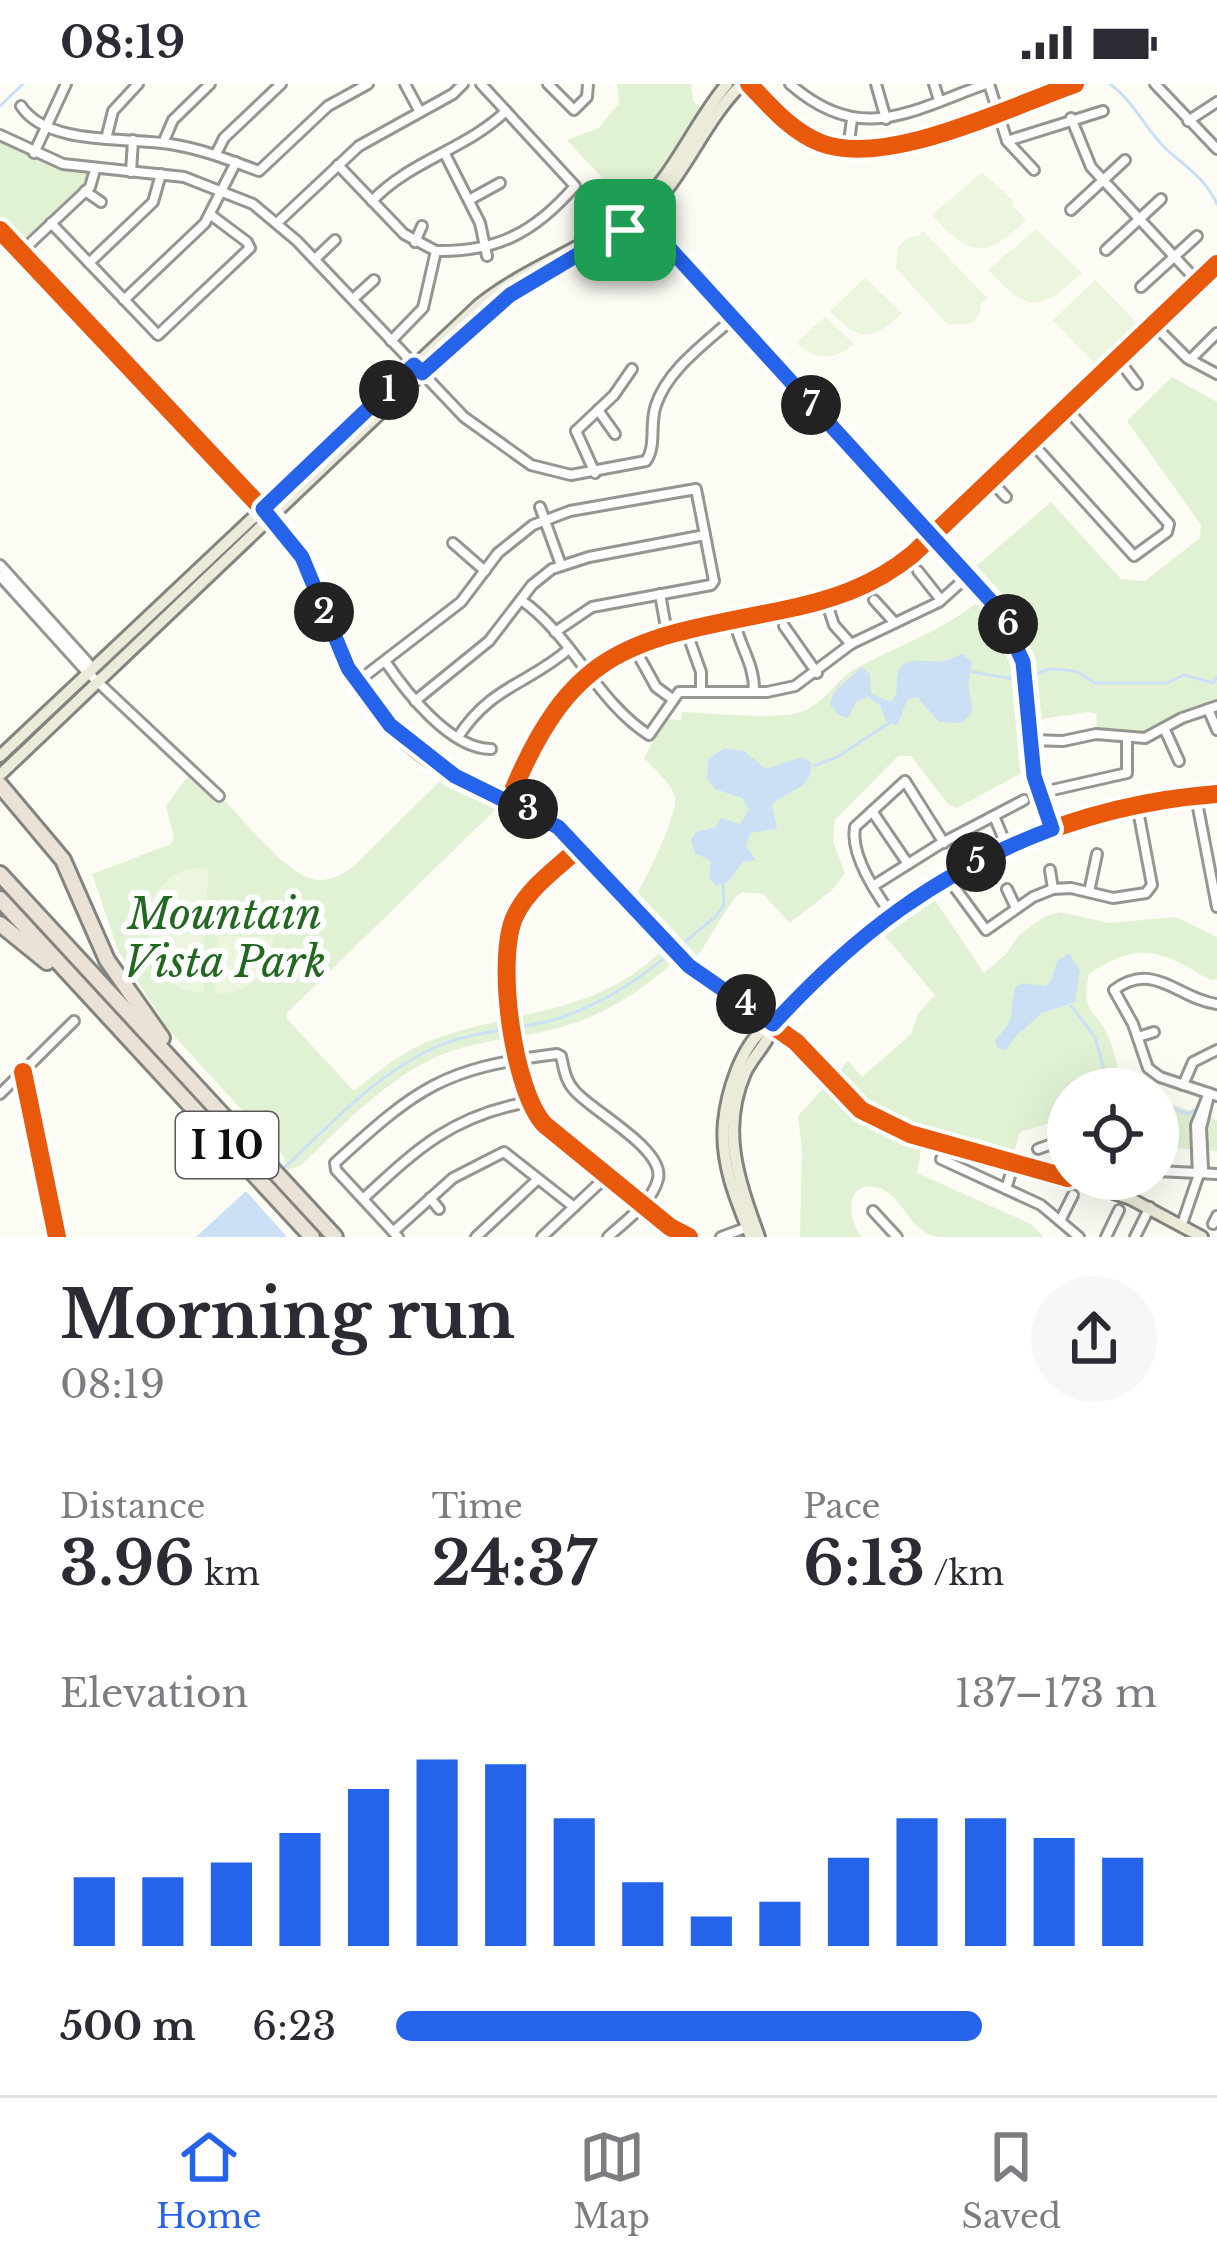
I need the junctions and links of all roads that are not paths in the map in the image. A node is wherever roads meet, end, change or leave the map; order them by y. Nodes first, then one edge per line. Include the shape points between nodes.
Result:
1 (66, 84) edge
2 (138, 84) edge
3 (210, 84) edge
4 (281, 84) edge
5 (368, 84) edge
6 (405, 84) edge
7 (464, 84) edge
8 (481, 84) edge
9 (548, 84) edge
10 (588, 84) edge
11 (727, 84) edge
12 (745, 84) edge
13 (934, 84) edge
14 (987, 84) edge
15 (1075, 84) edge
16 (1157, 84) edge
17 (789, 85) edge
18 (875, 85) edge
19 (939, 100) junction
20 (1217, 103) edge
21 (21, 106) dead end
22 (1103, 110) dead end
23 (506, 111) junction
24 (420, 112) junction
25 (996, 112) junction
26 (886, 118) junction
27 (1071, 118) junction
28 (852, 119) junction
29 (1188, 121) junction
30 (46, 125) junction
31 (0, 135) edge
32 (106, 139) junction
33 (133, 140) junction
34 (1007, 141) junction
35 (163, 143) junction
36 (1217, 149) edge
37 (848, 150) junction
38 (34, 153) junction
39 (216, 154) junction
40 (445, 154) junction
41 (1125, 160) dead end
42 (236, 162) junction
43 (338, 165) junction
44 (92, 170) junction
45 (1034, 170) dead end
46 (131, 172) junction
47 (161, 174) junction
48 (1103, 180) junction
49 (500, 184) dead end
50 (224, 190) junction
51 (85, 191) junction
52 (1161, 199) dead end
53 (469, 200) junction
54 (372, 201) junction
55 (101, 202) dead end
56 (1071, 210) dead end
57 (638, 213) junction
58 (212, 215) junction
59 (1139, 218) junction
60 (278, 222) junction
61 (51, 223) junction
62 (422, 226) dead end
63 (0, 230) edge
64 (1197, 236) dead end
65 (335, 240) dead end
66 (416, 242) junction
67 (1106, 250) dead end
68 (436, 251) junction
69 (486, 251) junction
70 (21, 252) junction
71 (1174, 257) junction
72 (314, 260) junction
73 (89, 263) junction
74 (1217, 264) edge
75 (374, 280) dead end
76 (1198, 282) junction
77 (1142, 287) dead end
78 (124, 300) junction
79 (352, 300) junction
80 (733, 319) junction
81 (1154, 325) junction
82 (1217, 334) edge
83 (391, 341) junction
84 (1118, 359) junction
85 (1190, 359) junction
86 (418, 369) junction
87 (632, 369) dead end
88 (1217, 374) edge
89 (1137, 384) dead end
90 (1066, 408) junction
91 (598, 410) junction
92 (615, 434) dead end
93 (1031, 442) junction
94 (592, 473) junction
95 (990, 481) junction
96 (1006, 497) dead end
97 (540, 507) dead end
98 (267, 513) junction
99 (545, 520) junction
100 (705, 535) junction
101 (932, 536) junction
102 (453, 543) dead end
103 (0, 565) edge
104 (560, 565) junction
105 (485, 571) junction
106 (918, 571) dead end
107 (0, 576) edge
108 (968, 576) junction
109 (660, 594) junction
110 (521, 600) junction
111 (874, 600) dead end
112 (941, 600) junction
113 (826, 601) junction
114 (607, 603) junction
115 (610, 617) dead end
116 (734, 619) junction
117 (894, 622) junction
118 (784, 626) dead end
119 (555, 632) junction
120 (667, 633) junction
121 (691, 644) dead end
122 (850, 644) junction
123 (569, 649) junction
124 (641, 660) dead end
125 (385, 661) junction
126 (818, 673) junction
127 (590, 674) junction
128 (95, 676) junction
129 (356, 682) junction
130 (510, 686) junction
131 (701, 690) junction
132 (754, 692) junction
133 (671, 698) junction
134 (517, 699) dead end
135 (416, 701) junction
136 (1213, 708) edge
137 (1165, 730) junction
138 (1217, 730) edge
139 (458, 736) junction
140 (1030, 740) junction
141 (1127, 740) junction
142 (491, 749) dead end
143 (0, 756) edge
144 (1179, 761) dead end
145 (0, 776) edge
146 (6, 792) edge
147 (1039, 793) junction
148 (1217, 794) edge
149 (1196, 795) junction
150 (219, 796) dead end
151 (509, 800) junction
152 (1024, 800) dead end
153 (1137, 806) junction
154 (872, 811) junction
155 (994, 816) junction
156 (1052, 829) junction
157 (1217, 833) edge
158 (1203, 835) junction
159 (944, 843) junction
160 (1007, 847) junction
161 (580, 848) junction
162 (1097, 854) dead end
163 (908, 864) junction
164 (1049, 870) dead end
165 (0, 874) edge
166 (947, 878) junction
167 (873, 886) junction
168 (1007, 889) dead end
169 (1053, 889) junction
170 (1089, 892) junction
171 (0, 899) edge
172 (1217, 907) edge
173 (1016, 908) junction
174 (890, 914) junction
175 (0, 924) edge
176 (1217, 1004) edge
177 (74, 1021) dead end
178 (773, 1024) junction
179 (1154, 1031) dead end
180 (1138, 1037) junction
181 (1217, 1050) edge
182 (142, 1053) junction
183 (517, 1059) junction
184 (1183, 1085) junction
185 (0, 1094) edge
186 (1213, 1094) edge
187 (528, 1102) junction
188 (244, 1140) junction
189 (1047, 1146) edge
190 (1038, 1149) dead end
191 (941, 1159) dead end
192 (1014, 1163) junction
193 (1047, 1172) edge
194 (1179, 1172) edge
195 (1200, 1173) junction
196 (1217, 1174) edge
197 (608, 1176) junction
198 (538, 1179) junction
199 (1006, 1189) junction
200 (430, 1198) junction
201 (363, 1199) junction
202 (1070, 1200) edge
203 (1131, 1200) edge
204 (642, 1205) junction
205 (1150, 1207) junction
206 (574, 1208) junction
207 (439, 1209) dead end
208 (1119, 1210) dead end
209 (873, 1211) dead end
210 (1060, 1221) junction
211 (1182, 1224) junction
212 (753, 1231) edge
213 (396, 1234) edge
214 (674, 1234) edge
215 (312, 1237) edge
216 (335, 1237) edge
217 (476, 1237) edge
218 (542, 1237) edge
219 (608, 1237) edge
220 (689, 1237) edge
221 (721, 1237) edge
222 (897, 1237) edge
223 (1079, 1237) edge
224 (1106, 1237) edge
225 (1135, 1237) edge
226 (1202, 1237) edge

1 - 30 street
2 - 32 street via 113,111
3 - 35 street via 172,119
4 - 39 street
5 - 42 street via 328,106 259,171
6 - 24 street
7 - 24 street
8 - 23 street
9 - 10 street via 574,110
11 - 57 main road
12 - 37 street via 802,134
12 - 57 main road via 666,191
13 - 19 street
14 - 19 street
14 - 25 street
15 - 25 street
16 - 29 street
17 - 28 street via 817,107
18 - 26 street
19 - 26 street
20 - 29 street
21 - 30 street
22 - 27 street
23 - 40 street
23 - 69 street via 574,186 528,231
24 - 43 street
25 - 34 street
25 - 37 street via 890,148
26 - 28 street
27 - 34 street
27 - 48 street
28 - 37 street
29 - 36 street
30 - 32 street
30 - 38 street
31 - 38 street
32 - 33 street
33 - 35 street
33 - 46 street
34 - 45 street
35 - 39 street
38 - 44 street
39 - 42 street
40 - 53 street
40 - 54 street
41 - 48 street
42 - 50 street
43 - 54 street
43 - 60 street
44 - 46 street
44 - 51 street
46 - 47 street
47 - 50 street
47 - 73 street via 153,202
48 - 56 street
48 - 59 street
49 - 53 street
50 - 58 street
50 - 60 street
51 - 55 street
51 - 61 street
52 - 59 street
53 - 69 street
54 - 66 street
57 - 80 street
57 - 86 main road via 510,295
58 - 78 street
58 - 78 street via 250,245 248,252 158,335
59 - 67 street
59 - 71 street
60 - 72 street
61 - 70 street
61 - 73 street
62 - 66 street
63 - 70 main road
64 - 71 street
65 - 72 street
66 - 68 street
68 - 69 street
68 - 83 street via 432,297
70 - 98 main road
71 - 76 street
71 - 77 street
72 - 79 street
73 - 78 street
74 - 76 street
75 - 79 street
76 - 81 street
79 - 83 street
80 - 94 street via 663,389 646,461
80 - 101 street
81 - 84 street
81 - 85 street
82 - 85 street
83 - 86 street
84 - 89 street
84 - 90 street
85 - 88 street
86 - 94 street via 464,417 524,461 556,474
86 - 98 main road
87 - 91 street
90 - 93 street
90 - 93 street via 1170,528 1134,556
91 - 92 street
91 - 94 street via 576,431
93 - 95 street
95 - 96 street
95 - 101 street
97 - 99 street
98 - 128 main road
98 - 129 main road via 302,557
99 - 100 street via 696,489
99 - 104 street
99 - 105 street via 514,538
100 - 104 street
100 - 109 street via 711,585
101 - 108 street
101 - 113 street via 884,576
102 - 105 street
103 - 128 street
104 - 110 street
105 - 125 street via 461,602
106 - 112 street
107 - 128 street
108 - 112 street
108 - 140 street via 1008,623 1026,679
109 - 114 street
109 - 120 street
110 - 119 street
110 - 135 street via 489,640
111 - 117 street
112 - 117 street
113 - 116 street
113 - 122 street
114 - 115 street
114 - 119 street
116 - 120 street
116 - 132 street
117 - 122 street
118 - 126 street
119 - 123 street
120 - 127 street
121 - 131 street
122 - 126 street
123 - 127 street
123 - 130 street
124 - 133 street
125 - 129 street
125 - 135 street
126 - 132 street via 786,689
127 - 133 street via 650,735
127 - 151 street via 542,728
128 - 143 main road
128 - 145 main road
128 - 150 street
129 - 151 main road via 418,751
130 - 134 street
130 - 139 street via 480,706
131 - 132 street
131 - 133 street
135 - 139 street
136 - 137 street
136 - 138 street
137 - 141 street
137 - 144 street
139 - 142 street
140 - 141 street
140 - 147 street
141 - 147 street via 1127,773
146 - 188 highway via 63,860 125,991
147 - 156 street
148 - 149 main road
149 - 153 main road
149 - 158 street
151 - 161 main road
152 - 155 street
153 - 156 main road
153 - 170 street via 1151,890 1124,897
154 - 159 street via 904,781
154 - 163 street
154 - 167 street via 853,832
155 - 159 street
155 - 160 street
156 - 160 main road
157 - 158 street
158 - 172 street
159 - 163 street
160 - 166 main road
161 - 178 main road via 689,966
161 - 183 street via 526,897 509,932
162 - 170 street
163 - 167 street
164 - 169 street
165 - 188 highway, I 10
166 - 173 street via 986,930
166 - 174 main road
167 - 174 street
168 - 173 street
169 - 170 street
169 - 173 street
171 - 182 highway, I 10
174 - 178 main road
175 - 182 highway
176 - 180 street via 1152,977 1134,979 1114,990
177 - 185 street
178 - 192 main road via 875,1120
178 - 212 main road via 734,1109 735,1182
179 - 180 street
180 - 184 street via 1148,1068
181 - 184 street via 1193,1061
182 - 215 highway, I 10
183 - 187 street
183 - 201 street via 468,1069 386,1117 334,1167
183 - 204 street via 561,1056 574,1090 656,1162 657,1180
184 - 186 street
186 - 195 street via 1196,1125
187 - 197 street
187 - 201 street via 441,1132
188 - 216 highway, I 10
189 - 190 street
191 - 199 street
192 - 193 main road
192 - 199 street
194 - 195 street
195 - 196 street
195 - 211 street
197 - 204 street
197 - 206 street
198 - 200 street via 504,1152
198 - 206 street
198 - 217 street
199 - 210 street
200 - 207 street
200 - 213 street
201 - 213 street
202 - 210 street
203 - 205 main road
204 - 214 street
204 - 219 street
205 - 211 main road
205 - 225 street
206 - 218 street
208 - 224 street
209 - 222 street
210 - 223 street
211 - 226 main road
212 - 221 street
214 - 220 street

